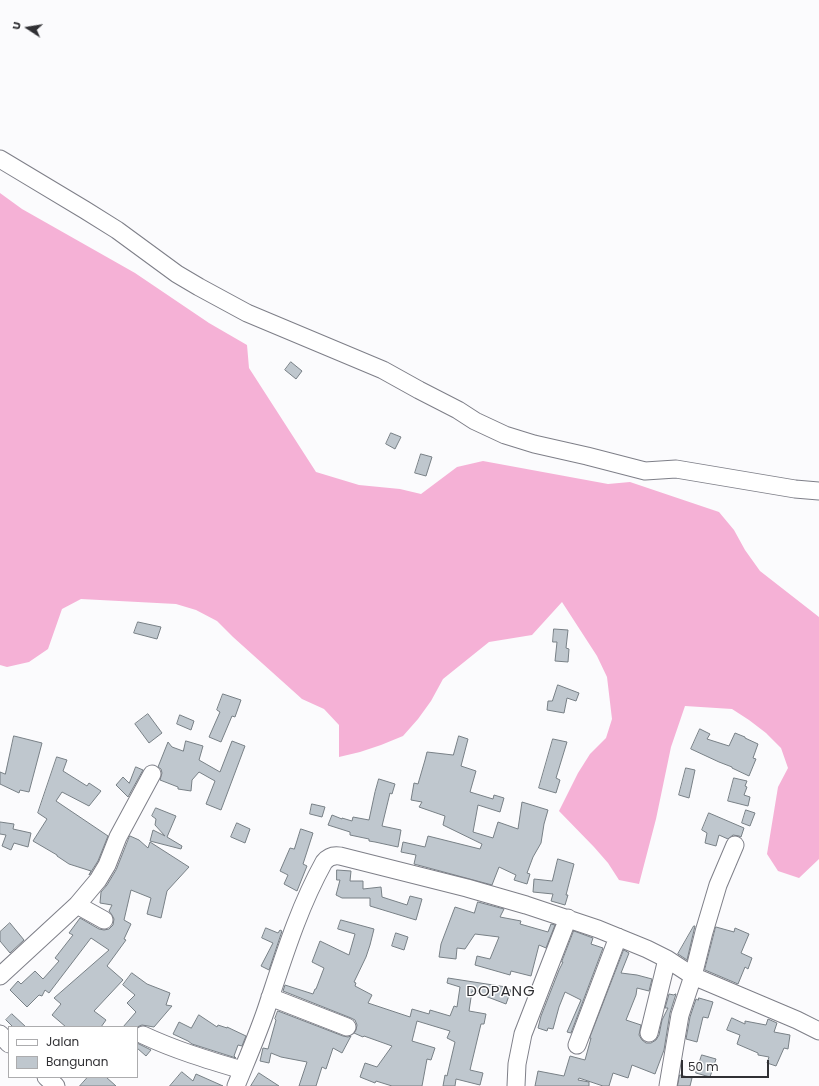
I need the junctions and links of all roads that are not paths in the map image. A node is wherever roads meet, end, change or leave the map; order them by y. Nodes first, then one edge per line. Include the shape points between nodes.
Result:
1 (0, 159) edge
2 (819, 491) edge
3 (152, 774) dead end
4 (735, 845) dead end
5 (77, 905) junction
6 (568, 918) junction
7 (104, 920) dead end
8 (618, 937) junction
9 (667, 960) junction
10 (0, 976) edge
11 (693, 976) junction
12 (270, 997) junction
13 (347, 1027) dead end
14 (819, 1031) edge
15 (649, 1032) dead end
16 (0, 1034) edge
17 (143, 1035) dead end
18 (8, 1043) edge
19 (577, 1045) dead end
20 (242, 1070) junction
21 (47, 1078) edge
22 (56, 1086) edge
23 (236, 1086) edge
24 (516, 1086) edge
25 (668, 1086) edge

1 - 2 street via 86,210 199,287 247,313 383,370 505,435 645,471 676,469
3 - 5 street via 118,837 103,873
4 - 11 street via 718,885
5 - 7 street
5 - 10 street
6 - 8 street
6 - 12 street via 467,888 332,856 324,862 299,916
6 - 24 street via 522,1034
8 - 9 street
8 - 19 street
9 - 11 street
9 - 15 street
11 - 14 street
11 - 25 street via 680,1015
12 - 13 street
12 - 20 street
16 - 18 street
17 - 20 street via 164,1045
20 - 23 street
21 - 22 street

